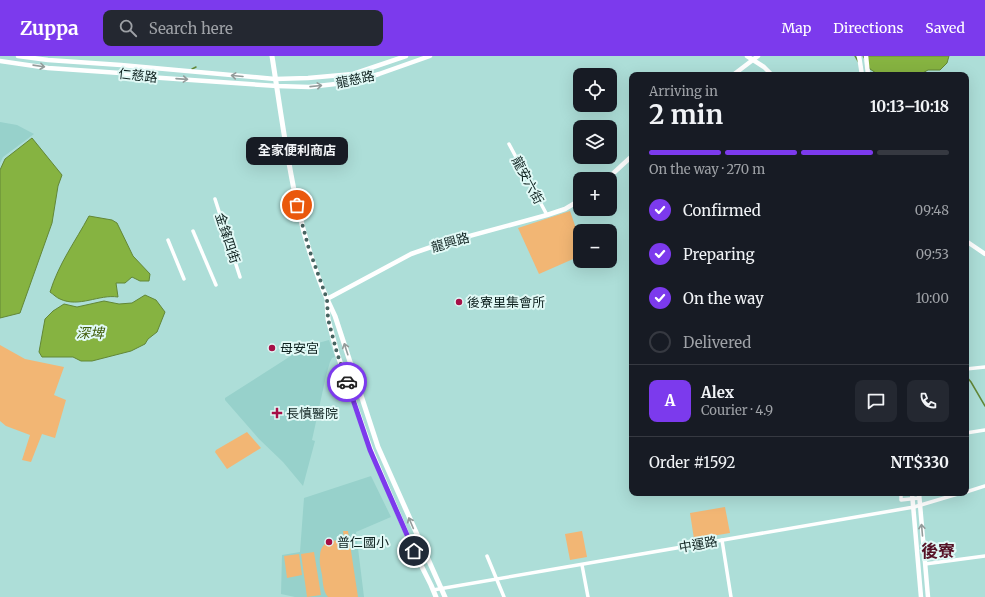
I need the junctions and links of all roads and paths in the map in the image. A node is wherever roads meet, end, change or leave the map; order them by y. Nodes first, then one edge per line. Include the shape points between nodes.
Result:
1 (18, 56) edge
2 (272, 56) edge
3 (406, 56) edge
4 (430, 56) edge
5 (746, 56) edge
6 (758, 56) edge
7 (859, 56) edge
8 (866, 56) edge
9 (753, 60) junction
10 (0, 61) edge
11 (377, 65) junction
12 (198, 72) junction
13 (737, 72) edge
14 (769, 72) edge
15 (862, 72) edge
16 (868, 72) edge
17 (379, 74) junction
18 (275, 79) junction
19 (198, 80) junction
20 (277, 86) junction
21 (509, 144) dead end
22 (629, 159) edge
23 (615, 172) edge
24 (215, 199) dead end
25 (573, 204) edge
26 (547, 215) junction
27 (193, 231) dead end
28 (168, 240) dead end
29 (969, 243) edge
30 (985, 254) edge
31 (240, 277) dead end
32 (184, 278) dead end
33 (216, 285) dead end
34 (327, 299) junction
35 (985, 367) edge
36 (969, 369) edge
37 (985, 430) edge
38 (969, 433) edge
39 (985, 486) edge
40 (969, 491) edge
41 (901, 496) edge
42 (912, 496) edge
43 (919, 496) edge
44 (951, 496) edge
45 (913, 499) junction
46 (920, 505) junction
47 (914, 507) junction
48 (722, 540) junction
49 (487, 556) dead end
50 (985, 556) edge
51 (925, 564) junction
52 (582, 565) junction
53 (497, 579) junction
54 (441, 588) junction
55 (433, 590) junction
56 (436, 597) edge
57 (445, 597) edge
58 (504, 597) edge
59 (588, 597) edge
60 (731, 597) edge
61 (921, 597) edge
62 (928, 597) edge

1 - 12 street, 仁慈路
2 - 18 main road
3 - 11 street, 龍慈路
4 - 17 street, 龍慈路
5 - 9 street
6 - 9 street
7 - 15 street
8 - 16 street
9 - 13 street
9 - 14 street
10 -> 19 street, 仁慈路 via 48,68
11 - 17 street
11 - 18 street, 龍慈路 via 353,74
18 -> 12 street, 仁慈路
12 - 19 street
20 -> 17 street, 龍慈路 via 310,87 353,82
18 - 20 main road
19 - 20 street, 仁慈路
20 - 34 main road via 297,205
21 - 26 street, 龍安六街
22 - 23 street
24 - 31 street, 金鋒四街
25 - 26 street, 龍興路
26 - 34 street, 龍興路 via 411,254
27 - 33 street
28 - 32 street
29 - 30 street
54 -> 34 main road via 378,447 335,316
34 - 55 main road via 328,319 337,353 370,450
35 - 36 street
37 - 38 street
39 - 40 street
41 - 45 street via 901,500
42 - 45 street
43 - 45 street
43 - 46 street
44 - 46 street, 中運路
45 - 47 street
46 - 47 street, 中運路
51 -> 46 street
47 - 48 street, 中運路
47 - 61 street
48 - 52 street, 中運路
48 - 60 street
49 - 53 street
50 - 51 street
51 - 62 street
52 - 53 street, 中運路
52 - 59 street
53 - 54 street, 中運路
53 - 58 street
54 - 55 street, 中運路
54 - 57 main road
55 - 56 main road

